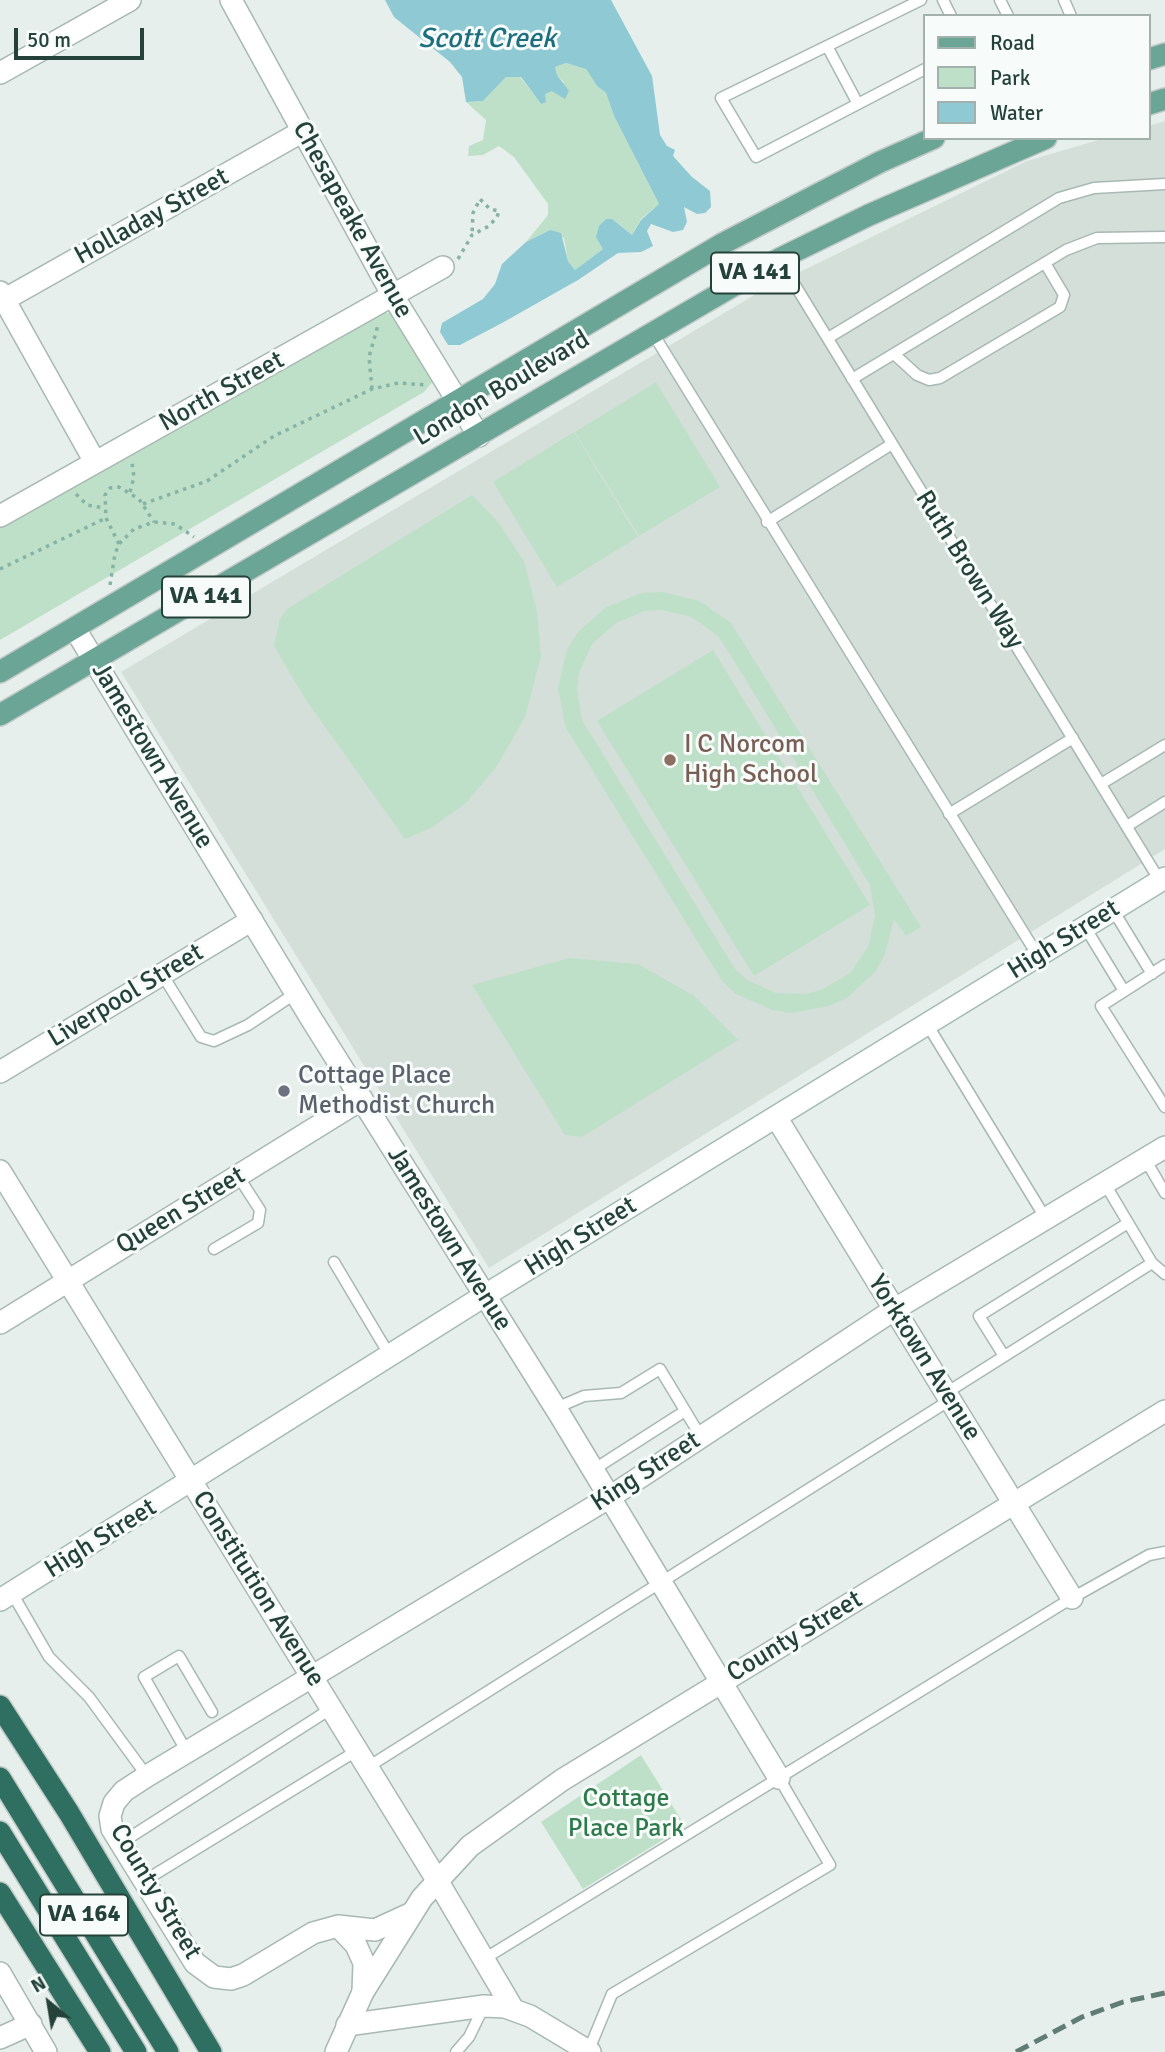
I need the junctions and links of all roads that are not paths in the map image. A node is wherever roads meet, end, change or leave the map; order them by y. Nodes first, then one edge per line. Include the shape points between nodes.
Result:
1 (130, 0) edge
2 (231, 0) edge
3 (921, 0) edge
4 (827, 46) junction
5 (923, 70) edge
6 (0, 73) edge
7 (858, 104) junction
8 (303, 131) junction
9 (930, 140) edge
10 (1041, 140) edge
11 (1165, 184) edge
12 (1165, 237) edge
13 (779, 259) junction
14 (1045, 263) junction
15 (443, 267) road end
16 (394, 296) junction
17 (1, 298) edge
18 (652, 332) junction
19 (828, 338) junction
20 (894, 354) junction
21 (852, 379) junction
22 (456, 399) junction
23 (479, 436) junction
24 (892, 444) junction
25 (95, 462) junction
26 (0, 516) edge
27 (767, 522) junction
28 (75, 629) junction
29 (95, 661) junction
30 (0, 673) edge
31 (0, 715) edge
32 (1073, 738) junction
33 (1165, 745) edge
34 (1101, 785) junction
35 (1165, 802) edge
36 (949, 814) junction
37 (1126, 826) junction
38 (1162, 880) edge
39 (1113, 910) junction
40 (251, 920) junction
41 (1085, 927) junction
42 (1038, 956) junction
43 (1165, 965) edge
44 (162, 974) junction
45 (1152, 974) junction
46 (1124, 991) junction
47 (296, 993) junction
48 (927, 1024) junction
49 (0, 1072) edge
50 (362, 1099) junction
51 (1165, 1107) edge
52 (776, 1117) junction
53 (1165, 1147) edge
54 (1145, 1159) junction
55 (0, 1171) edge
56 (239, 1176) junction
57 (1105, 1184) junction
58 (1165, 1193) edge
59 (1046, 1219) junction
60 (1128, 1223) junction
61 (214, 1249) dead end
62 (334, 1262) dead end
63 (1152, 1263) junction
64 (1165, 1274) edge
65 (68, 1280) junction
66 (484, 1296) junction
67 (895, 1310) junction
68 (0, 1323) edge
69 (390, 1356) junction
70 (1004, 1356) junction
71 (948, 1396) junction
72 (556, 1408) junction
73 (1165, 1411) edge
74 (685, 1412) junction
75 (701, 1437) junction
76 (593, 1470) junction
77 (193, 1482) junction
78 (610, 1497) junction
79 (1014, 1505) junction
80 (1165, 1552) edge
81 (662, 1583) junction
82 (6, 1597) edge
83 (1072, 1598) junction
84 (312, 1675) junction
85 (721, 1681) junction
86 (0, 1706) edge
87 (332, 1708) junction
88 (212, 1712) dead end
89 (187, 1752) junction
90 (363, 1758) junction
91 (147, 1776) junction
92 (0, 1778) edge
93 (779, 1778) junction
94 (124, 1791) joint
95 (0, 1832) edge
96 (121, 1843) junction
97 (437, 1880) junction
98 (144, 1881) junction
99 (0, 1893) edge
100 (412, 1913) junction
101 (338, 1926) junction
102 (484, 1959) junction
103 (0, 1973) edge
104 (363, 1992) junction
105 (484, 2006) junction
106 (513, 2009) junction
107 (31, 2024) junction
108 (347, 2025) junction
109 (0, 2038) edge
110 (46, 2052) edge
111 (100, 2052) edge
112 (136, 2052) edge
113 (168, 2052) edge
114 (211, 2052) edge
115 (336, 2052) edge
116 (456, 2052) edge
117 (589, 2052) edge

1 - 6 street
2 - 8 street, Chesapeake Avenue
3 - 4 lane
4 - 7 lane
4 - 7 lane via 721,97 756,157
5 - 7 lane
8 - 16 street, Chesapeake Avenue
8 - 17 street, Holladay Street
9 - 22 main road, London Boulevard / VA 141 via 722,244
10 - 13 main road, London Boulevard / VA 141
11 - 19 lane via 1094,188 1059,198
12 - 14 lane via 1097,238
13 - 18 main road, London Boulevard / VA 141
13 - 19 lane, Ruth Brown Way
14 - 20 lane
14 - 20 lane via 1064,295 1060,306 940,378 917,375
15 - 16 street, North Street
16 - 22 street, Chesapeake Avenue
16 - 25 street, North Street
17 - 25 street
18 - 23 main road, London Boulevard / VA 141
18 - 27 lane
19 - 21 lane, Ruth Brown Way
20 - 21 lane
21 - 24 lane, Ruth Brown Way
22 - 23 street, Chesapeake Avenue
22 - 28 main road, London Boulevard / VA 141
23 - 29 main road, London Boulevard / VA 141
24 - 27 lane
24 - 32 lane, Ruth Brown Way
25 - 26 street, North Street
27 - 36 lane
28 - 29 street, Jamestown Avenue
28 - 30 main road, London Boulevard / VA 141
29 - 31 main road, London Boulevard / VA 141
29 - 40 street, Jamestown Avenue
32 - 34 lane, Ruth Brown Way
32 - 36 lane
33 - 34 lane
34 - 37 lane, Ruth Brown Way
35 - 37 lane
36 - 42 lane
37 - 38 lane, Ruth Brown Way
38 - 39 street, High Street
39 - 41 street, High Street
39 - 45 lane
40 - 44 street, Liverpool Street
40 - 47 street, Jamestown Avenue
41 - 42 street, High Street
41 - 46 lane
42 - 48 street, High Street
43 - 45 lane
44 - 47 lane via 201,1037 215,1041
44 - 49 street, Liverpool Street
45 - 46 lane
46 - 51 lane via 1101,1006
47 - 50 street, Jamestown Avenue
48 - 52 street, High Street
48 - 59 lane
50 - 56 street, Queen Street
50 - 66 street, Jamestown Avenue
52 - 66 street, High Street
52 - 67 street, Yorktown Avenue
53 - 54 street, King Street
54 - 57 street, King Street
54 - 58 lane
55 - 65 street, Constitution Avenue
56 - 61 lane via 260,1210 258,1223
56 - 65 street, Queen Street
57 - 59 street, King Street
57 - 60 lane
59 - 67 street, King Street
60 - 63 lane
60 - 70 lane via 979,1316
62 - 69 lane
63 - 64 lane
63 - 70 lane
65 - 68 street, Queen Street
65 - 77 street, Constitution Avenue
66 - 69 street, High Street
66 - 72 street, Jamestown Avenue
67 - 71 street, Yorktown Avenue
67 - 75 street, King Street
69 - 77 street, High Street
70 - 71 lane
71 - 79 street, Yorktown Avenue
71 - 81 lane
72 - 74 lane via 584,1396 621,1394 660,1369
72 - 76 street, Jamestown Avenue
73 - 79 street, County Street
74 - 75 lane
74 - 76 lane
75 - 78 street, King Street
76 - 78 street, Jamestown Avenue
77 - 82 street, High Street
77 - 84 street, Constitution Avenue
78 - 81 street, Jamestown Avenue
78 - 84 street, King Street
79 - 83 street, Yorktown Avenue
79 - 85 street, County Street
80 - 83 lane via 1149,1555
81 - 85 street, Jamestown Avenue
81 - 90 lane
82 - 91 lane
83 - 93 lane
84 - 87 street, Constitution Avenue
84 - 89 street, King Street
85 - 93 street, Jamestown Avenue
85 - 97 street, County Street via 518,1810 470,1846
86 - 114 highway
87 - 90 street, Constitution Avenue
87 - 96 lane
88 - 89 lane via 179,1656 144,1677
89 - 91 street, King Street
90 - 97 street, Constitution Avenue
90 - 98 lane
91 - 94 street, King Street
92 - 113 highway, VA 164
93 - 102 lane
93 - 117 lane via 830,1865 612,1994
94 - 96 street, County Street via 110,1816
95 - 112 highway, VA 164
96 - 98 street, County Street
97 - 100 street, County Street
97 - 102 street, Constitution Avenue
98 - 101 street, County Street via 195,1964 214,1977 243,1975 313,1933
99 - 111 highway
100 - 101 street, County Street via 375,1930
100 - 104 street, County Street
101 - 104 street via 356,1945 364,1963
102 - 106 street, Constitution Avenue
103 - 107 street
104 - 108 street, County Street
105 - 106 street
105 - 108 street
105 - 116 lane
106 - 117 street
107 - 109 street
107 - 110 street
108 - 115 street, County Street

